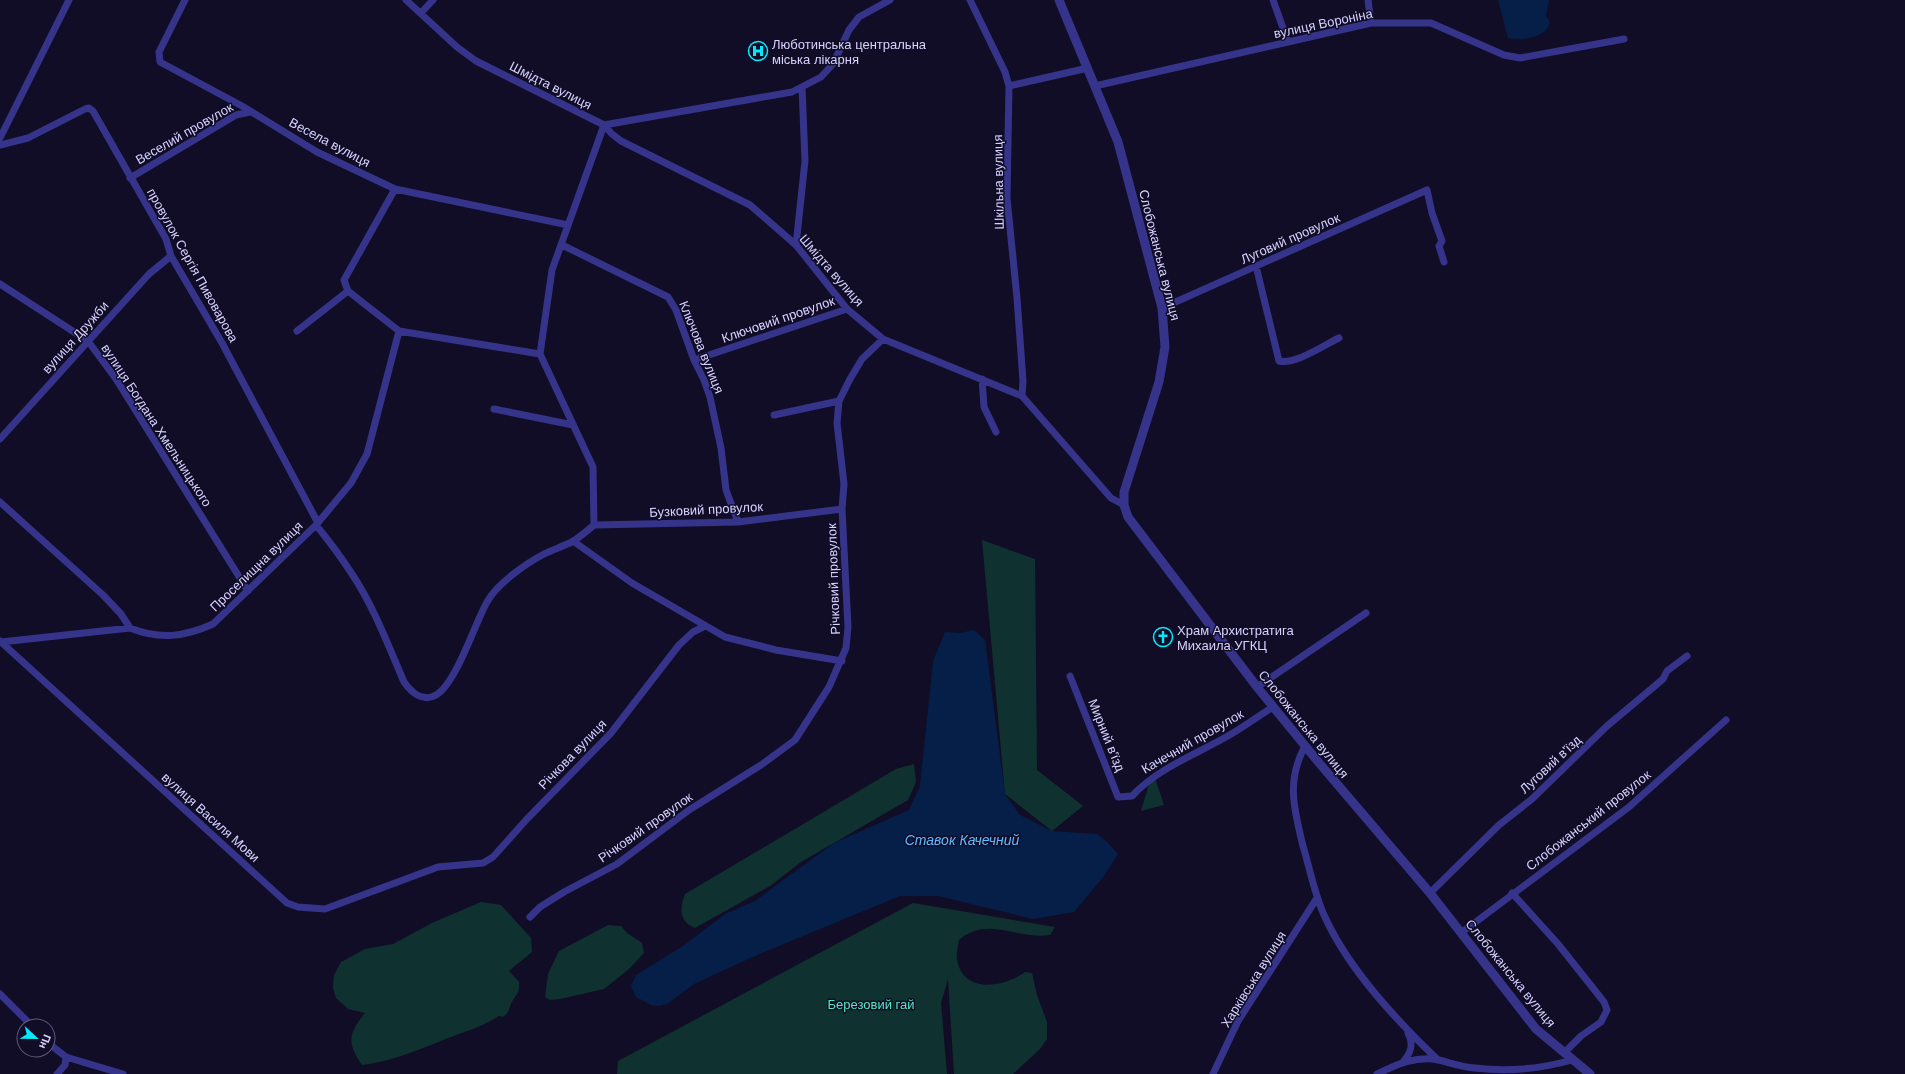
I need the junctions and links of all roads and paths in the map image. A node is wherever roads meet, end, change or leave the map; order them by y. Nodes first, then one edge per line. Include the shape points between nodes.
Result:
1 (69, 0) edge
2 (186, 0) edge
3 (406, 0) edge
4 (432, 0) edge
5 (890, 0) edge
6 (970, 0) edge
7 (1059, 0) edge
8 (1273, 0) edge
9 (1368, 0) edge
10 (421, 13) junction
11 (1371, 23) junction
12 (1624, 39) dead end
13 (1288, 42) junction
14 (1088, 68) junction
15 (1009, 86) junction
16 (1095, 86) junction
17 (802, 87) junction
18 (250, 112) junction
19 (604, 125) junction
20 (0, 138) edge
21 (0, 145) edge
22 (130, 178) junction
23 (395, 189) junction
24 (568, 225) junction
25 (562, 245) junction
26 (796, 245) junction
27 (172, 256) junction
28 (1444, 262) dead end
29 (1256, 266) junction
30 (0, 284) edge
31 (348, 291) junction
32 (1162, 308) junction
33 (847, 309) junction
34 (297, 331) dead end
35 (398, 331) junction
36 (1339, 338) dead end
37 (883, 339) junction
38 (88, 341) junction
39 (540, 354) junction
40 (694, 360) junction
41 (982, 379) junction
42 (1022, 396) junction
43 (839, 401) junction
44 (494, 409) dead end
45 (774, 415) dead end
46 (573, 425) junction
47 (996, 432) dead end
48 (0, 439) edge
49 (0, 502) edge
50 (1124, 505) junction
51 (842, 509) junction
52 (738, 522) junction
53 (317, 524) junction
54 (594, 525) junction
55 (573, 541) junction
56 (248, 591) junction
57 (1366, 613) dead end
58 (705, 626) junction
59 (130, 628) junction
60 (1, 642) edge
61 (1688, 656) dead end
62 (842, 661) junction
63 (1070, 676) dead end
64 (1257, 687) junction
65 (1273, 707) junction
66 (1726, 720) dead end
67 (1305, 746) junction
68 (1126, 796) joint
69 (438, 867) joint
70 (1430, 892) junction
71 (1512, 893) junction
72 (1317, 898) junction
73 (530, 917) dead end
74 (1461, 933) junction
75 (0, 994) edge
76 (24, 1018) edge
77 (1407, 1031) junction
78 (56, 1049) edge
79 (1564, 1053) junction
80 (66, 1057) junction
81 (1438, 1060) junction
82 (1572, 1060) junction
83 (1403, 1062) junction
84 (1534, 1071) edge
85 (57, 1074) edge
86 (123, 1074) edge
87 (1213, 1074) edge
88 (1377, 1074) edge
89 (1590, 1074) edge

1 - 20 street
2 - 18 street, Весела вулиця via 159,52 160,62
3 - 10 street, Шмідта вулиця
4 - 10 street
5 - 17 street via 859,18 849,30 833,64 821,77
6 - 15 street, Шкільна вулиця via 1005,72
7 - 14 street, Слобожанська вулиця
8 - 13 street
9 - 11 street
10 - 19 street, Шмідта вулиця via 476,61
11 - 12 street, вулиця Вороніна via 1431,23 1504,54 1520,58
11 - 13 street, вулиця Вороніна
13 - 16 street, вулиця Вороніна
14 - 15 street
14 - 16 street, Слобожанська вулиця
15 - 42 street, Шкільна вулиця via 1007,198 1019,328
16 - 32 street, Слобожанська вулиця via 1118,142
17 - 19 street via 792,92
17 - 26 street via 806,161
18 - 22 street, Веселий провулок via 236,115
18 - 23 street, Весела вулиця via 317,152
19 - 24 street
19 - 26 street, Шмідта вулиця via 621,141 750,205
21 - 22 street, провулок Сергія Пивоварова via 28,138 89,108
22 - 27 street, провулок Сергія Пивоварова via 166,239
23 - 24 street, Весела вулиця
23 - 31 street via 344,280
24 - 25 street
25 - 39 street via 552,270
25 - 40 street, Ключова вулиця via 668,297 676,310
26 - 33 street, Шмідта вулиця
27 - 38 street, вулиця Дружби via 149,274
27 - 53 street, провулок Сергія Пивоварова via 222,343
28 - 29 street, Луговий провулок via 1440,246 1442,241 1427,190
29 - 32 street, Луговий провулок
29 - 36 street via 1279,361 1294,360
30 - 38 street, вулиця Богдана Хмельницького
31 - 34 street
31 - 35 street
32 - 50 street, Слобожанська вулиця via 1165,348 1162,364 1155,398 1127,480
33 - 37 street, Шмідта вулиця
33 - 40 street, Ключовий провулок
35 - 39 street
35 - 53 street, Проселищна вулиця via 367,454 351,483
37 - 41 street, Шмідта вулиця
37 - 43 street, Річковий провулок via 862,359
38 - 48 street, вулиця Дружби
38 - 56 street, вулиця Богдана Хмельницького via 116,379
39 - 46 street
40 - 52 street, Ключова вулиця via 710,397 721,448 726,490
41 - 42 street, Шмідта вулиця
41 - 47 street via 984,406
42 - 50 street, Шмідта вулиця via 1111,498
43 - 45 street
43 - 51 street, Річковий провулок via 837,423 844,484
44 - 46 street
46 - 54 street via 593,467
49 - 59 street via 103,595
50 - 64 street, Слобожанська вулиця via 1131,521
51 - 52 street, Бузковий провулок
51 - 62 street, Річковий провулок via 848,606 846,648
52 - 54 street, Бузковий провулок
53 - 55 street, провулок Сергія Пивоварова via 362,591 404,682 409,690 424,698 443,690 467,648 486,603 496,589 534,560
53 - 56 street, Проселищна вулиця
54 - 55 street
55 - 58 street via 632,583
56 - 59 street, Проселищна вулиця via 213,624 197,631 172,636 147,634
57 - 64 street
58 - 62 street via 738,641
58 - 69 street, Річкова вулиця via 693,632 679,645 611,733 493,857 483,864
59 - 60 street, Проселищна вулиця
60 - 69 street, вулиця Василя Мови via 287,903 305,909 325,909
61 - 70 street, Луговий в'їзд via 1666,671 1663,679 1607,726
62 - 73 street, Річковий провулок via 829,687 795,740 761,765 689,810 617,864 540,906
63 - 68 street, Мирний в'їзд via 1118,797
64 - 65 street, Слобожанська вулиця
65 - 67 street, Слобожанська вулиця
65 - 68 street, Качечний провулок via 1158,774 1132,796
66 - 71 street, Слобожанський провулок via 1629,807
67 - 70 street, Слобожанська вулиця
67 - 72 street via 1296,761 1292,781 1295,816
70 - 74 street, Слобожанська вулиця
71 - 74 street, Слобожанський провулок
71 - 79 street via 1558,944 1604,1002 1607,1010 1601,1022 1581,1036
72 - 77 street via 1347,958
72 - 87 street, Харківська вулиця via 1238,1021
74 - 79 street, Слобожанська вулиця via 1536,1029
75 - 76 street
77 - 81 street
77 - 83 street via 1412,1044
78 - 80 street
79 - 82 street, Слобожанська вулиця
80 - 85 street via 65,1065
80 - 86 street
81 - 83 street
81 - 84 street via 1476,1069
82 - 84 street
82 - 89 street, Слобожанська вулиця
83 - 88 street

